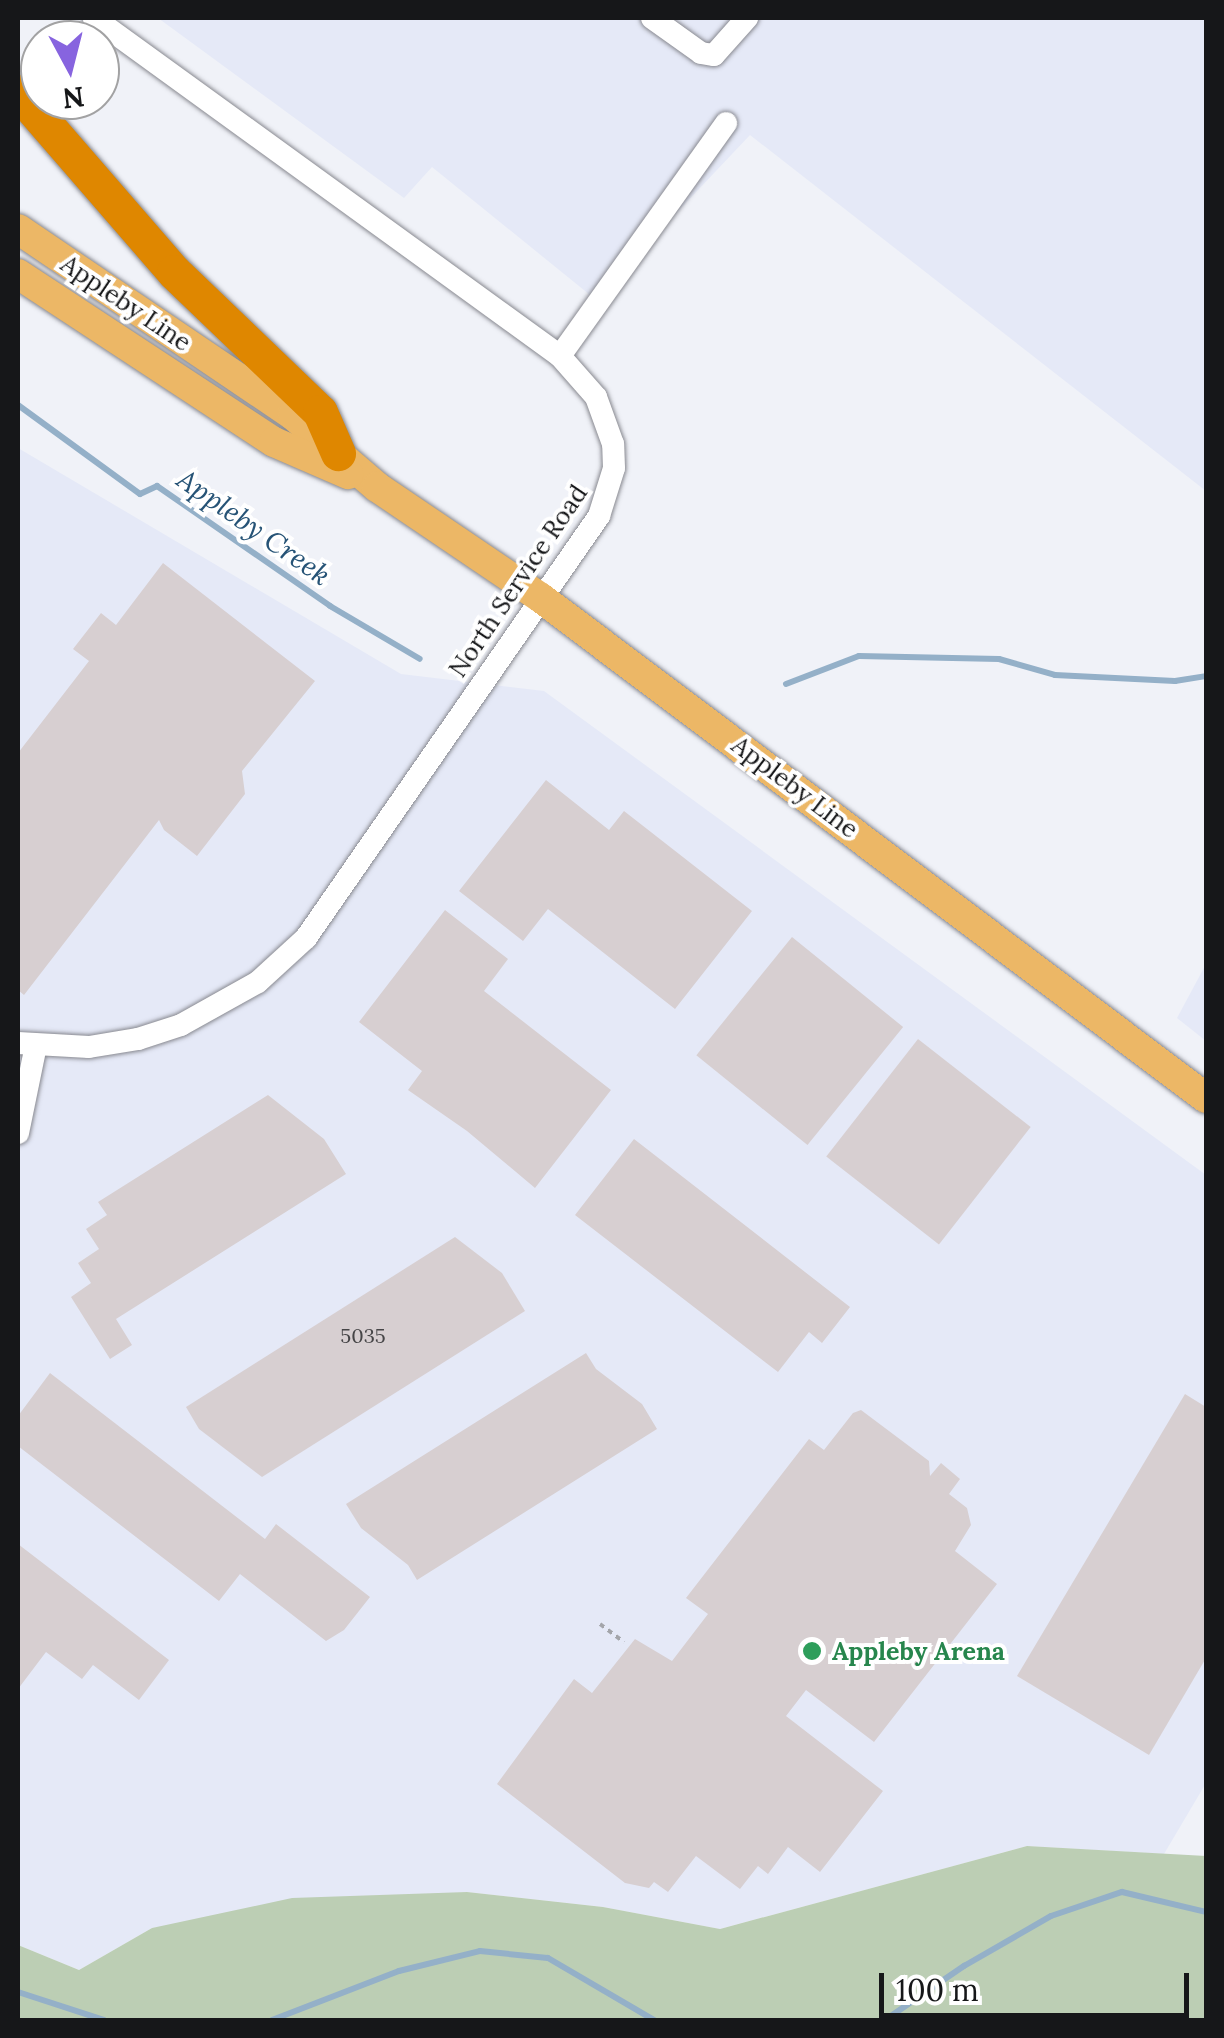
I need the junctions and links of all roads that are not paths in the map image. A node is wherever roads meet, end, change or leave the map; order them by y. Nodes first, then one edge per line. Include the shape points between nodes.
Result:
1 (94, 18) edge
2 (652, 18) edge
3 (747, 18) edge
4 (18, 92) edge
5 (726, 123) dead end
6 (18, 229) edge
7 (18, 274) edge
8 (560, 356) junction
9 (338, 453) junction
10 (377, 486) junction
11 (541, 598) junction
12 (27, 1044) edge
13 (1206, 1098) edge
14 (18, 1133) edge

1 - 8 street, North Service Road
2 - 3 street via 700,53 714,55
4 - 9 highway via 174,272 320,412
5 - 8 street
6 - 9 main road, Appleby Line via 293,415
7 - 10 main road, Appleby Line via 274,442
8 - 11 street, North Service Road via 596,397 614,468 599,516
9 - 10 main road, Appleby Line
10 - 11 main road, Appleby Line
11 - 12 street, North Service Road via 306,938 258,982 181,1026 138,1039 89,1048
11 - 13 main road, Appleby Line
12 - 14 street

